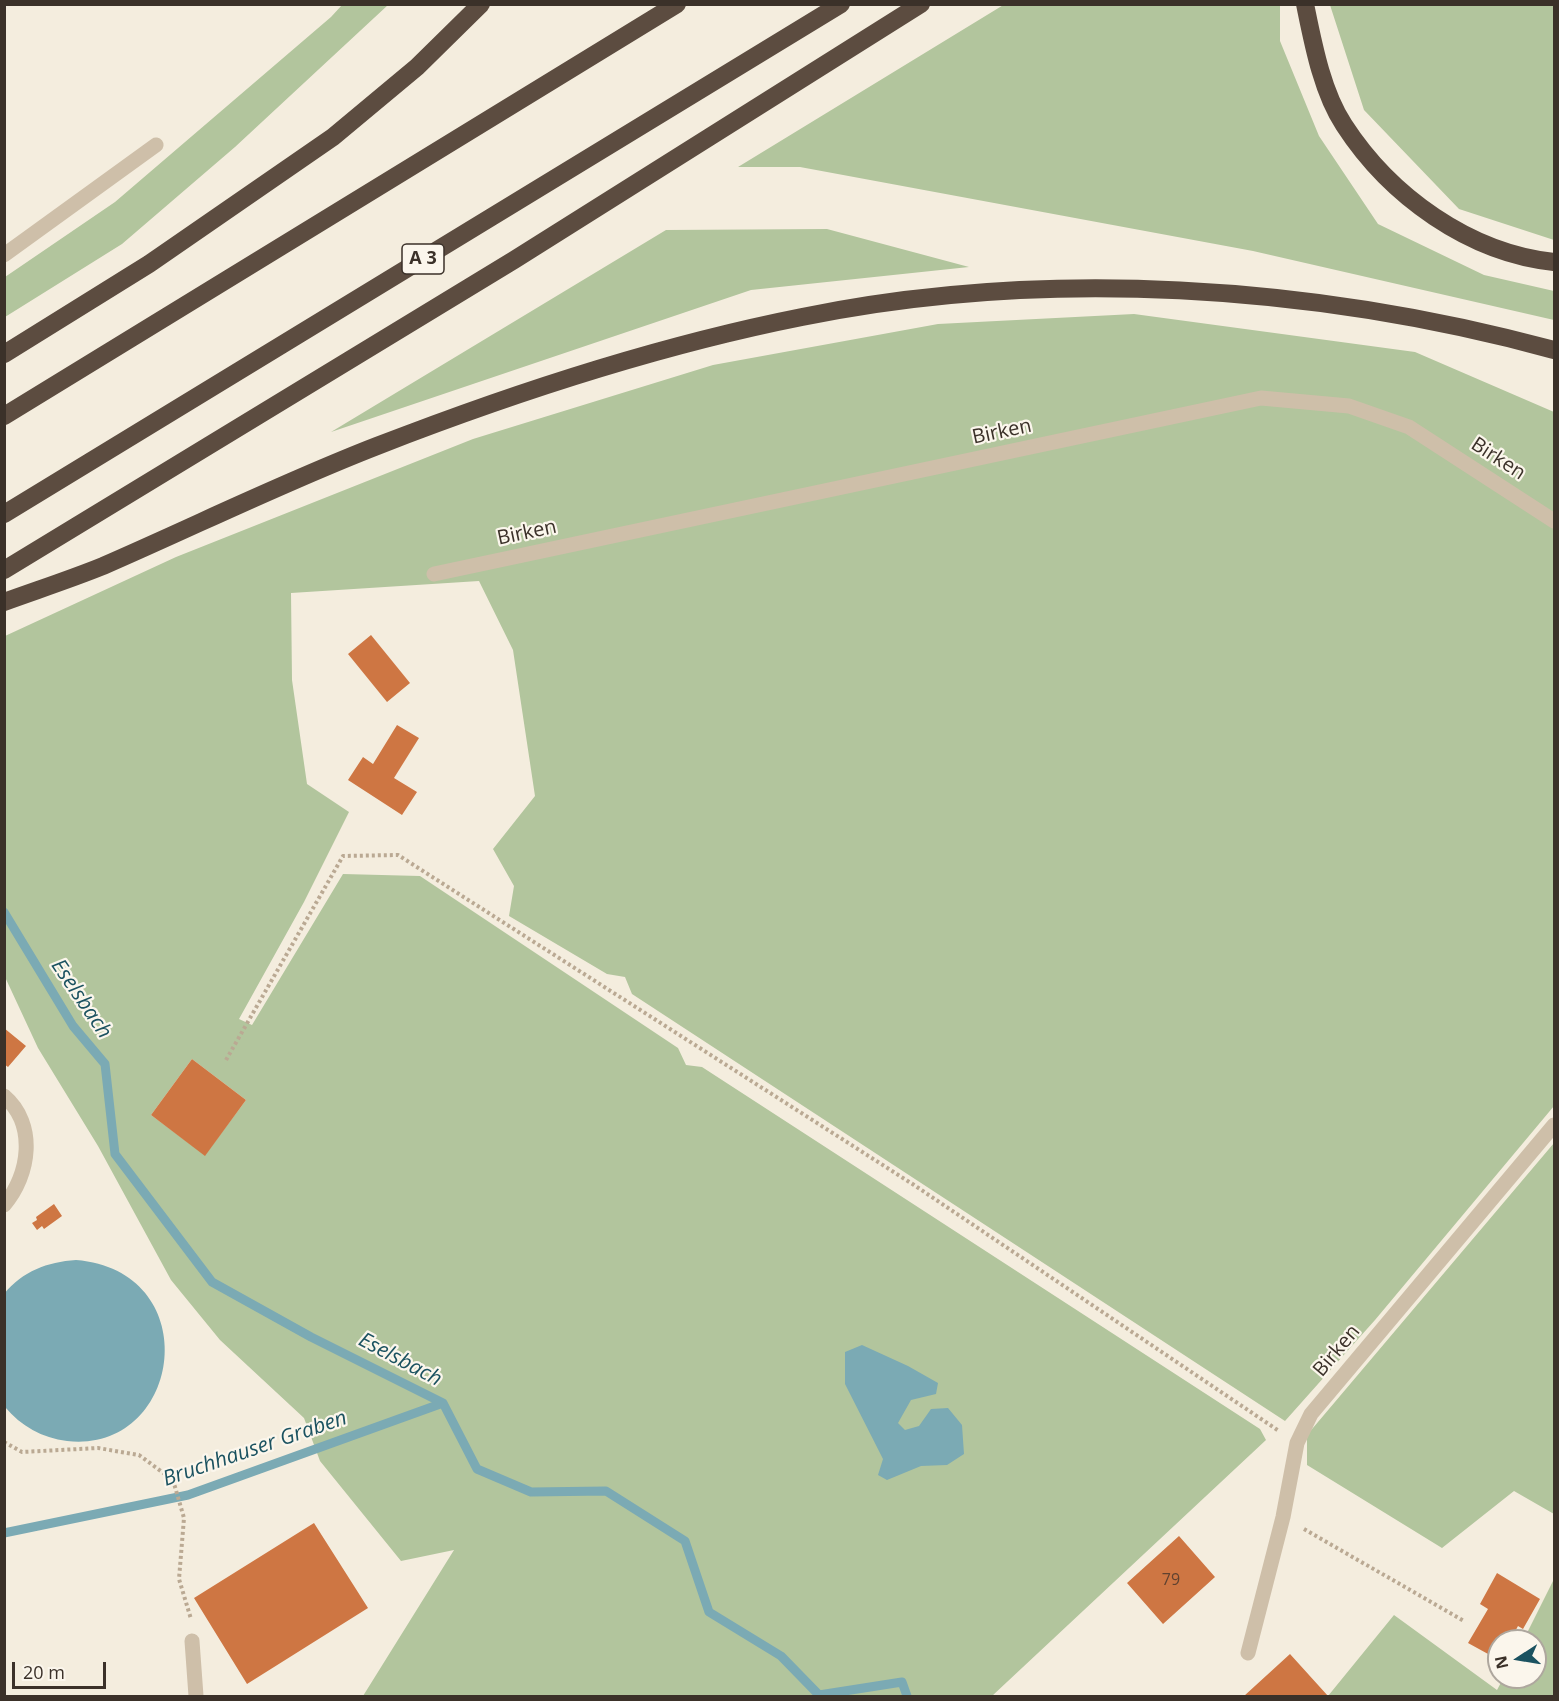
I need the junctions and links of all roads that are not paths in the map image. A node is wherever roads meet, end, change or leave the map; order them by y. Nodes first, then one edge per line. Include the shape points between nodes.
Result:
1 (481, 4) edge
2 (677, 4) edge
3 (841, 4) edge
4 (921, 4) edge
5 (1305, 4) edge
6 (156, 145) dead end
7 (4, 255) edge
8 (1554, 262) edge
9 (1554, 350) edge
10 (4, 354) edge
11 (4, 416) edge
12 (4, 514) edge
13 (1554, 521) edge
14 (4, 570) edge
15 (434, 574) dead end
16 (4, 602) edge
17 (4, 1096) edge
18 (1554, 1125) edge
19 (4, 1205) edge
20 (192, 1641) road end
21 (1248, 1653) dead end
22 (196, 1696) edge

1 - 10 highway via 417,68 333,137 148,264
2 - 11 highway
3 - 12 highway, A 3
4 - 14 highway via 524,254
5 - 8 highway via 1316,60 1343,124 1388,181 1462,235
6 - 7 street
9 - 16 highway via 1483,330 1366,309 1258,296 1144,289 1034,290 916,300 806,316 586,370 481,407 365,450 99,567
13 - 15 street, Birken via 1409,427 1349,406 1261,398
17 - 19 street via 15,1106 26,1138 24,1173
18 - 21 street, Birken via 1311,1414 1297,1443
20 - 22 street

